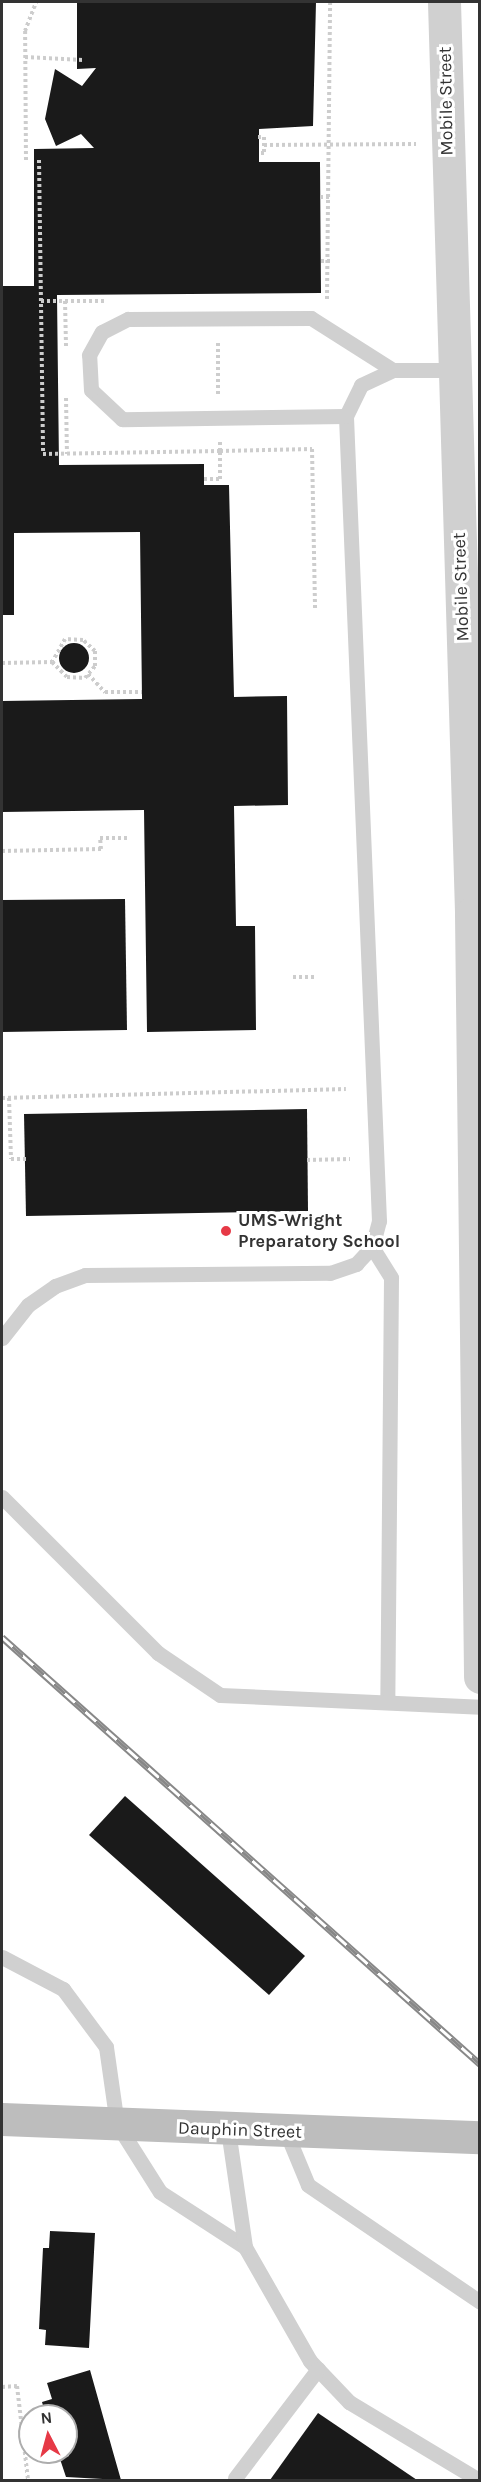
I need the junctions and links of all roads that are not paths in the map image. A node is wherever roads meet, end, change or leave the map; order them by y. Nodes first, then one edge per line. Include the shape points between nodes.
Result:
1 (444, 2) edge
2 (393, 370) junction
3 (451, 370) junction
4 (346, 416) junction
5 (372, 1247) junction
6 (2, 1338) edge
7 (2, 1497) edge
8 (480, 1677) edge
9 (387, 1700) junction
10 (480, 1707) edge
11 (2, 1957) edge
12 (2, 2119) edge
13 (117, 2124) junction
14 (228, 2130) junction
15 (286, 2132) junction
16 (480, 2137) edge
17 (244, 2247) junction
18 (480, 2302) edge
19 (318, 2369) junction
20 (235, 2478) dead end
21 (479, 2481) edge

1 - 3 street, Mobile Street
2 - 3 lane
2 - 4 lane via 361,385
2 - 4 lane via 311,318 114,323 93,340 88,376 96,400 122,418
3 - 8 street, Mobile Street via 471,914
4 - 5 lane via 379,1221
5 - 6 lane via 356,1264 330,1273 85,1275 28,1305
5 - 9 lane via 392,1278
7 - 9 lane via 159,1653 220,1695
9 - 10 lane
11 - 13 lane via 63,1989 106,2047
12 - 13 main road, Dauphin Street
13 - 14 main road, Dauphin Street
13 - 17 lane via 160,2192
14 - 15 main road, Dauphin Street
14 - 17 lane
15 - 16 main road, Dauphin Street
15 - 18 lane via 308,2185
17 - 19 lane
19 - 20 lane
19 - 21 lane via 350,2402

